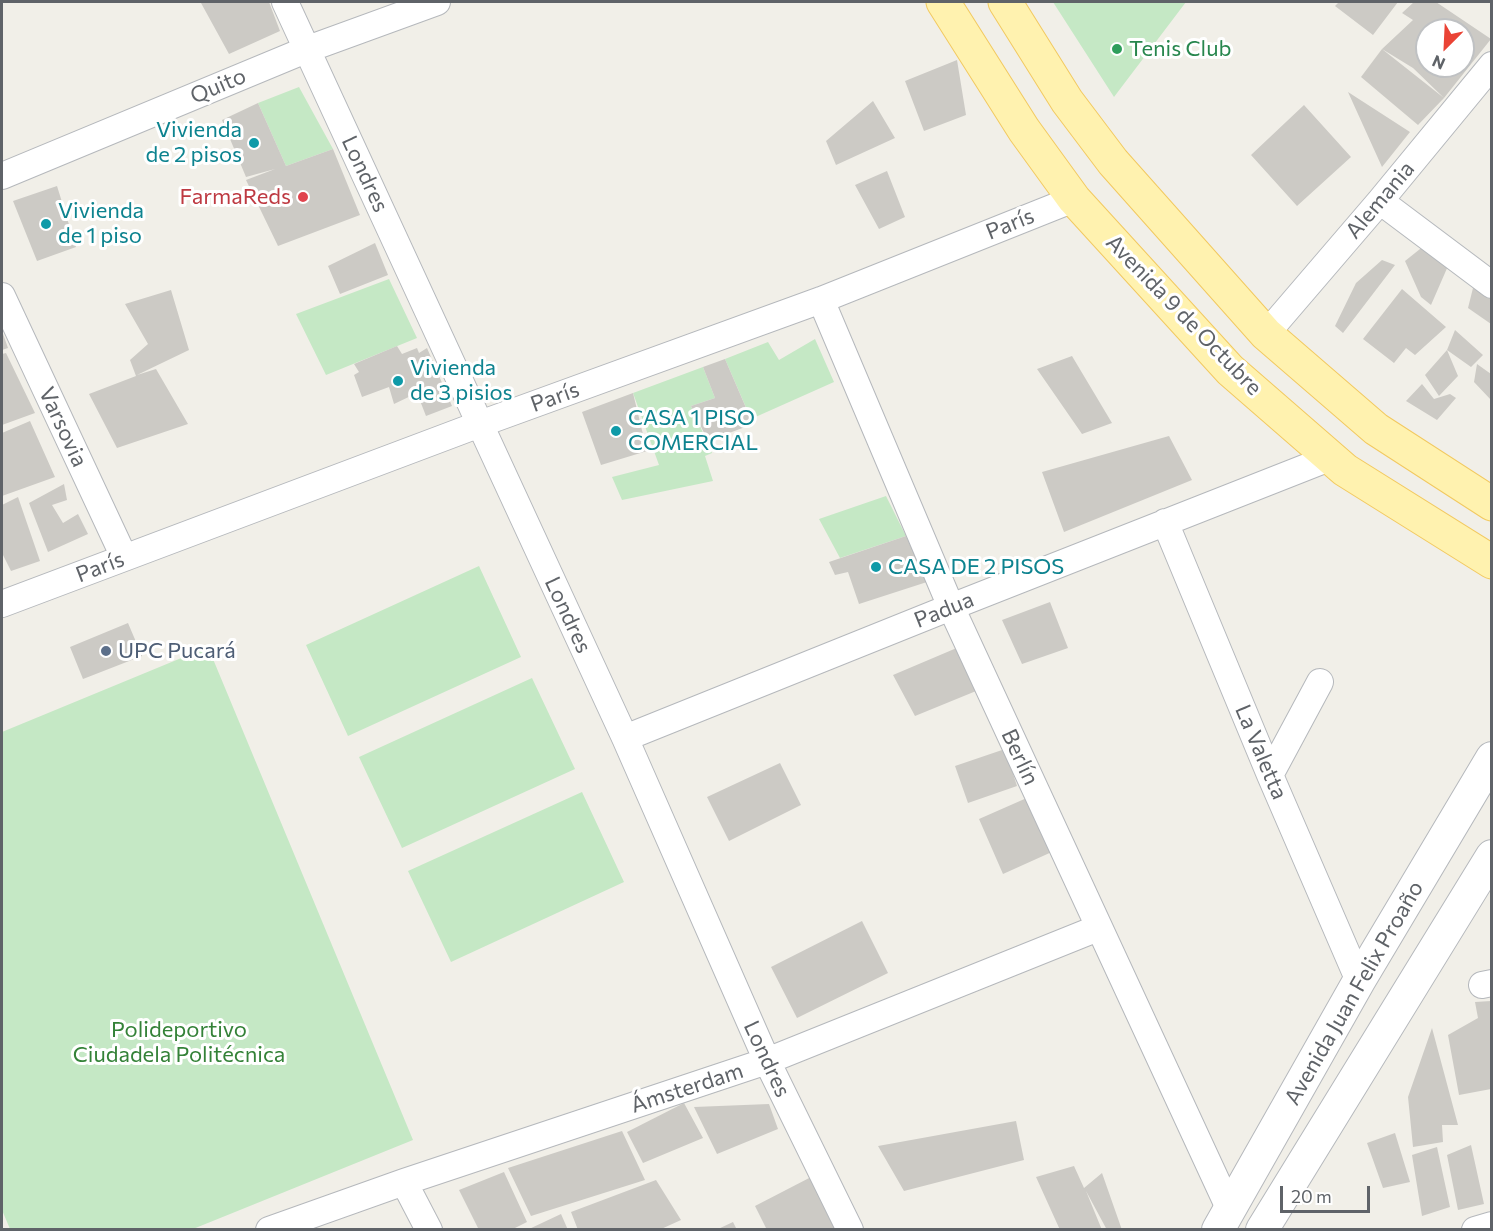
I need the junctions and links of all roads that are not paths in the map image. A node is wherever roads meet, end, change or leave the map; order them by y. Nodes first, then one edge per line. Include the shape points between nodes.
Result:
1 (285, 2) edge
2 (437, 2) edge
3 (943, 2) edge
4 (1005, 2) edge
5 (308, 49) junction
6 (1491, 64) edge
7 (2, 176) edge
8 (1074, 199) junction
9 (1380, 201) junction
10 (1491, 285) edge
11 (2, 296) edge
12 (821, 300) junction
13 (1266, 334) junction
14 (480, 424) junction
15 (1332, 458) junction
16 (1491, 504) edge
17 (1165, 522) junction
18 (124, 558) junction
19 (1491, 562) edge
20 (2, 604) edge
21 (951, 607) junction
22 (1320, 682) dead end
23 (625, 738) junction
24 (1491, 758) edge
25 (1270, 775) junction
26 (1491, 856) edge
27 (1098, 928) junction
28 (1359, 981) junction
29 (767, 1061) junction
30 (404, 1182) junction
31 (1224, 1220) edge
32 (1491, 1226) edge
33 (269, 1230) edge
34 (429, 1230) edge
35 (850, 1230) edge
36 (1262, 1230) edge
37 (1475, 1230) edge

1 - 5 street, Londres
2 - 5 street, Quito
3 - 8 main road, Avenida 9 de Octubre via 1024,130
4 - 13 main road, Avenida 9 de Octubre via 1067,102 1113,162
5 - 7 street, Quito
5 - 14 street, Londres
6 - 9 street, Alemania
8 - 12 street, París
8 - 15 main road, Avenida 9 de Octubre via 1230,370
9 - 10 street
9 - 13 street, Alemania
11 - 18 street, Varsovia
12 - 14 street, París
12 - 21 street, Berlín
13 - 16 main road, Avenida 9 de Octubre via 1376,429
14 - 18 street, París
14 - 23 street, Londres
15 - 17 street, Padua
15 - 19 main road, Avenida 9 de Octubre
17 - 21 street, Padua
17 - 25 street, La Valetta
18 - 20 street, París
21 - 23 street, Padua
21 - 27 street, Berlín
22 - 25 street
23 - 29 street, Londres
24 - 28 street, Avenida Juan Felix Proaño
25 - 28 street, La Valetta
26 - 36 street, Avenida Juan Felix Proaño
27 - 29 street, Ámsterdam
27 - 31 street, Berlín
28 - 31 street, Avenida Juan Felix Proaño
29 - 30 street, Ámsterdam
29 - 35 street, Londres
30 - 33 street, Ámsterdam
30 - 34 street
32 - 37 street

